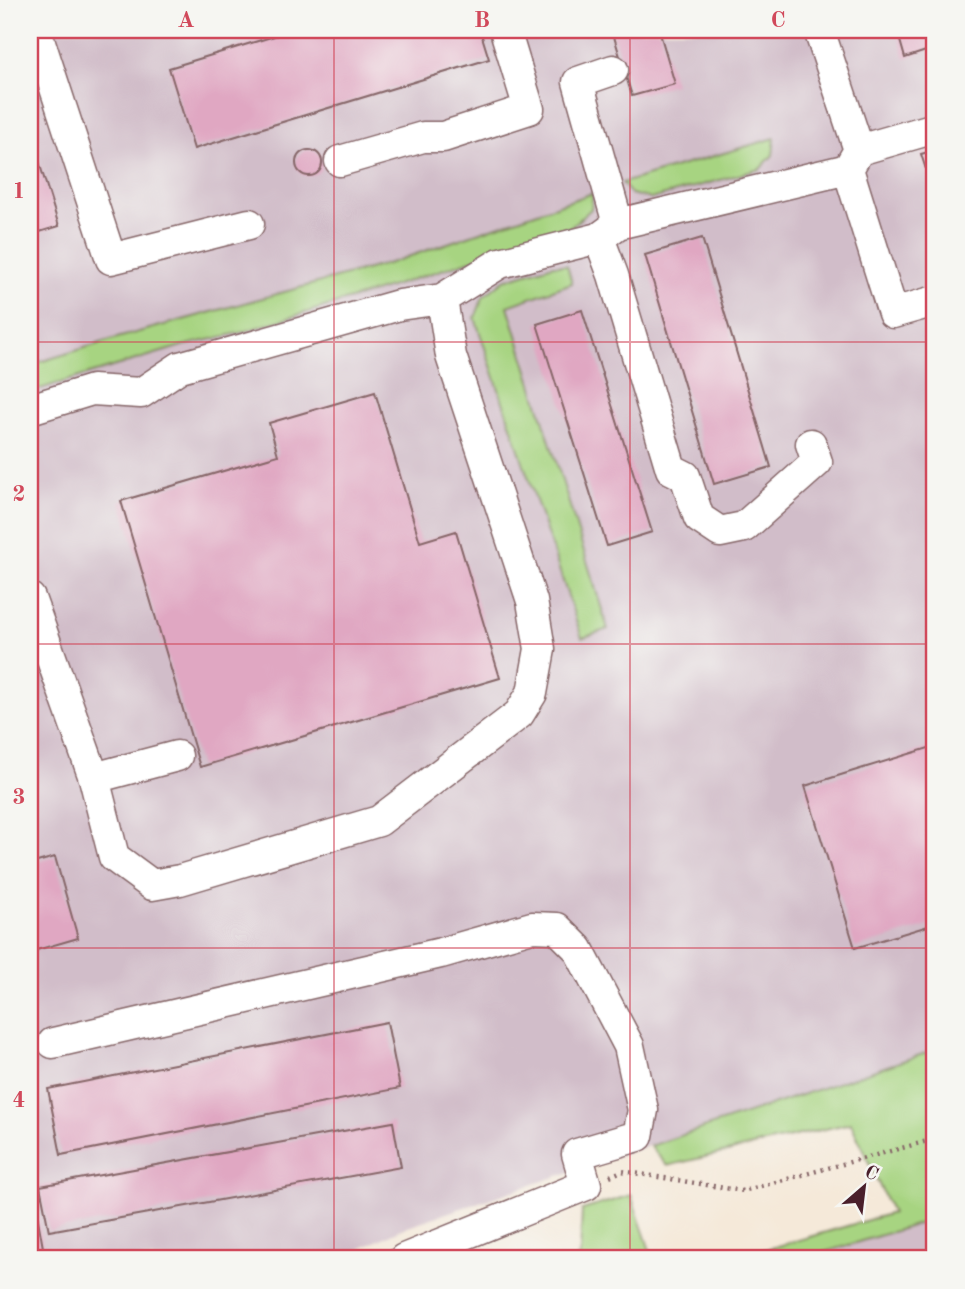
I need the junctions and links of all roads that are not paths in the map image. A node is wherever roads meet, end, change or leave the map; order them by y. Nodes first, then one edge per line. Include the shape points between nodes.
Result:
1 (36, 30) edge
2 (505, 30) edge
3 (819, 30) edge
4 (613, 70) dead end
5 (935, 128) edge
6 (853, 160) junction
7 (340, 161) dead end
8 (248, 224) dead end
9 (608, 231) junction
10 (442, 299) junction
11 (935, 301) edge
12 (30, 409) edge
13 (811, 444) dead end
14 (30, 598) edge
15 (177, 756) dead end
16 (94, 778) junction
17 (54, 1043) dead end
18 (404, 1259) edge

1 - 8 lane via 111,259
2 - 7 lane via 529,109 443,137 422,136
3 - 6 lane
4 - 9 lane via 578,82
5 - 6 lane
6 - 9 lane
6 - 11 lane via 893,313
9 - 10 lane via 500,263
9 - 13 lane via 613,275 671,469 685,476 699,518 720,532 744,527 817,463
10 - 12 lane via 399,305 180,366 141,393 92,390
10 - 16 lane via 451,356 532,601 540,649 532,693 519,714 379,821 152,885 114,857
14 - 16 lane
15 - 16 lane
17 - 18 lane via 441,953 532,927 557,928 578,948 629,1046 643,1110 638,1136 577,1154 586,1185

